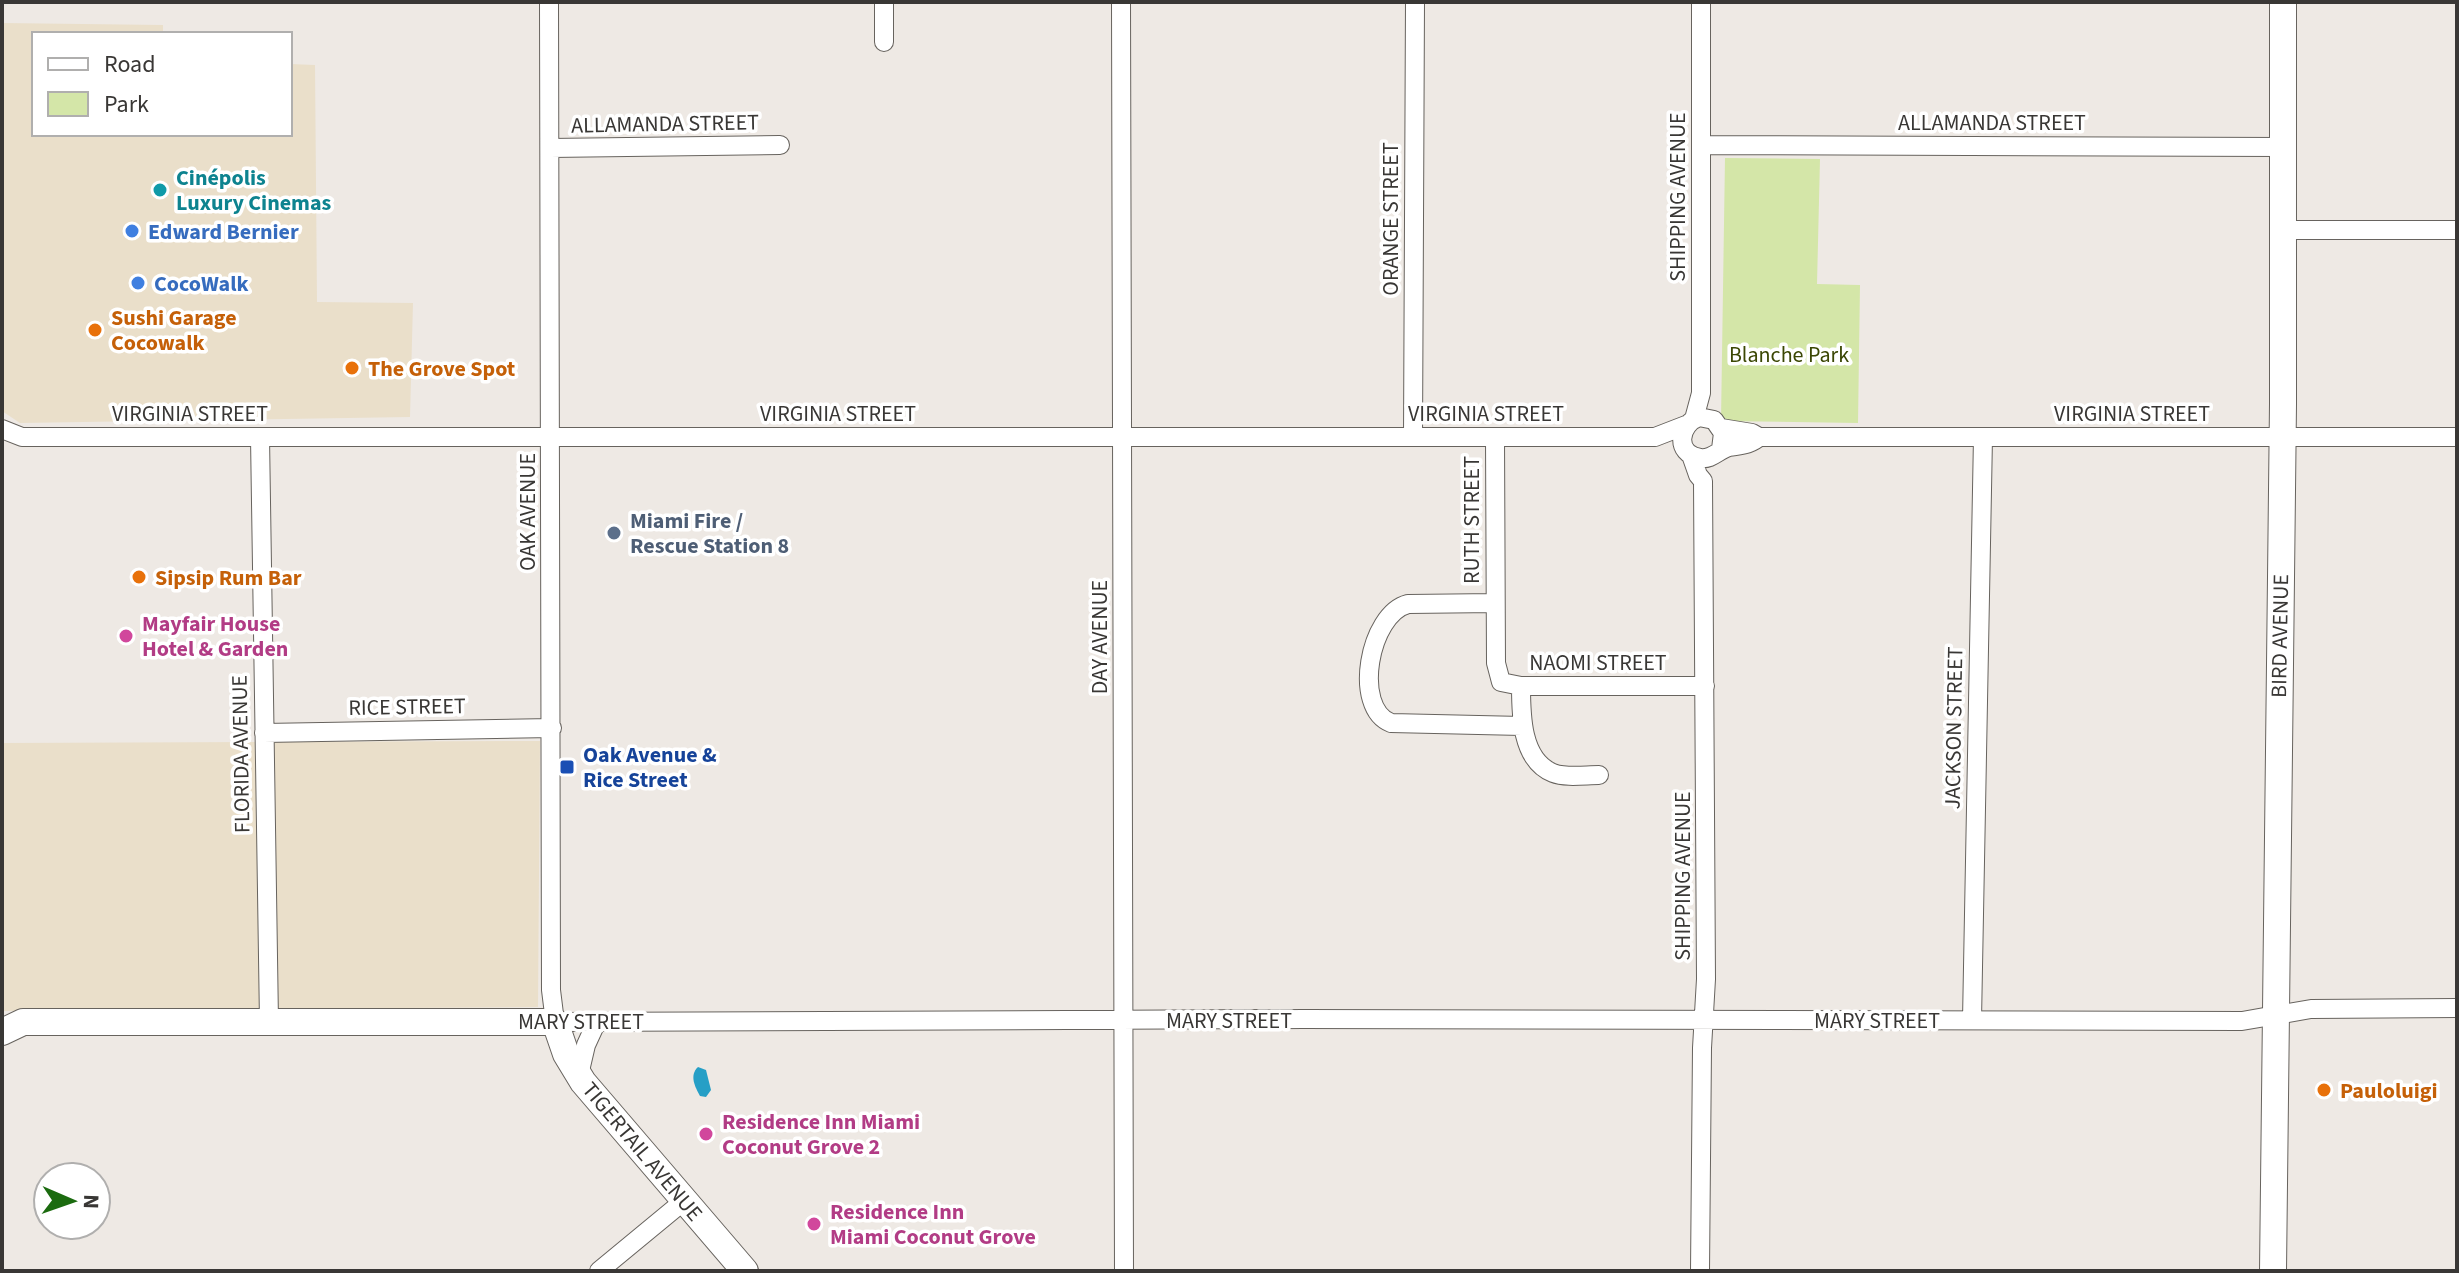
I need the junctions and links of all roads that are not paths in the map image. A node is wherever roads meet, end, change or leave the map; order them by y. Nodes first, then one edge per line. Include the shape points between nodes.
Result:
1 (549, 2) edge
2 (884, 2) edge
3 (1121, 2) edge
4 (1415, 2) edge
5 (1701, 2) edge
6 (2283, 2) edge
7 (884, 42) dead end
8 (780, 145) dead end
9 (1701, 145) junction
10 (2283, 147) junction
11 (550, 148) junction
12 (2282, 230) junction
13 (2457, 230) edge
14 (1701, 393) junction
15 (1690, 422) junction
16 (1718, 424) junction
17 (2, 429) edge
18 (22, 437) junction
19 (260, 437) junction
20 (1122, 437) junction
21 (1413, 437) junction
22 (1495, 437) junction
23 (1655, 437) junction
24 (1759, 437) junction
25 (1983, 437) junction
26 (2281, 437) junction
27 (2457, 437) edge
28 (550, 438) junction
29 (2, 447) edge
30 (1688, 452) junction
31 (1717, 452) junction
32 (1703, 481) junction
33 (1495, 603) junction
34 (1521, 686) junction
35 (1705, 686) junction
36 (1522, 726) junction
37 (552, 728) junction
38 (264, 733) junction
39 (1599, 775) dead end
40 (2457, 1008) edge
41 (2275, 1014) junction
42 (1703, 1020) junction
43 (1972, 1020) junction
44 (597, 1021) junction
45 (1125, 1021) junction
46 (269, 1022) junction
47 (555, 1022) junction
48 (2, 1032) edge
49 (579, 1075) junction
50 (685, 1200) junction
51 (599, 1271) edge
52 (745, 1271) edge
53 (1124, 1271) edge
54 (1700, 1271) edge
55 (2273, 1271) edge

1 - 11 street, OAK AVENUE
2 - 7 street
3 - 20 street, DAY AVENUE
4 - 21 street, ORANGE STREET
5 - 9 street, SHIPPING AVENUE
6 - 10 street, BIRD AVENUE
8 - 11 street, ALLAMANDA STREET
9 - 10 street, ALLAMANDA STREET
9 - 14 street, SHIPPING AVENUE
10 - 12 street, BIRD AVENUE
11 - 28 street, OAK AVENUE
12 - 13 street
12 - 26 street, BIRD AVENUE
14 - 15 street, SHIPPING AVENUE
14 - 16 street, SHIPPING AVENUE
15 - 16 street via 1704,417
15 - 23 street, VIRGINIA STREET
15 - 30 street via 1681,437
16 - 24 street, VIRGINIA STREET
16 - 31 street via 1724,439
17 - 18 street, VIRGINIA STREET
18 - 19 street, VIRGINIA STREET
18 - 29 street, VIRGINIA STREET
19 - 28 street, VIRGINIA STREET
19 - 38 street, FLORIDA AVENUE
20 - 21 street, VIRGINIA STREET
20 - 28 street, VIRGINIA STREET
20 - 45 street, DAY AVENUE
21 - 22 street, VIRGINIA STREET
22 - 23 street, VIRGINIA STREET
22 - 33 street, RUTH STREET
23 - 30 street, VIRGINIA STREET
24 - 25 street, VIRGINIA STREET
24 - 31 street, VIRGINIA STREET
25 - 26 street, VIRGINIA STREET
25 - 43 street, JACKSON STREET
26 - 27 street, VIRGINIA STREET
26 - 41 street, BIRD AVENUE
28 - 37 street, OAK AVENUE
30 - 31 street via 1702,459
30 - 32 street, SHIPPING AVENUE
31 - 32 street, SHIPPING AVENUE
32 - 35 street, SHIPPING AVENUE
33 - 34 street, NAOMI STREET via 1497,675 1505,684
33 - 36 street via 1408,604 1390,614 1371,655 1371,692 1378,716 1391,723
34 - 35 street, NAOMI STREET
34 - 36 street
35 - 42 street, SHIPPING AVENUE
36 - 39 street via 1545,768 1560,775
37 - 38 street, RICE STREET
37 - 47 street, OAK AVENUE
38 - 46 street, FLORIDA AVENUE
40 - 41 street, MARY STREET
41 - 43 street, MARY STREET via 2242,1021
41 - 55 street, BIRD AVENUE
42 - 43 street, MARY STREET
42 - 45 street, MARY STREET
42 - 54 street, SHIPPING AVENUE
44 - 45 street, MARY STREET
44 - 47 street, MARY STREET
44 - 49 street
45 - 53 street, DAY AVENUE
46 - 47 street, MARY STREET
46 - 48 street, MARY STREET via 23,1022
47 - 49 street, TIGERTAIL AVENUE
49 - 50 street, TIGERTAIL AVENUE
50 - 51 street
50 - 52 street, TIGERTAIL AVENUE

